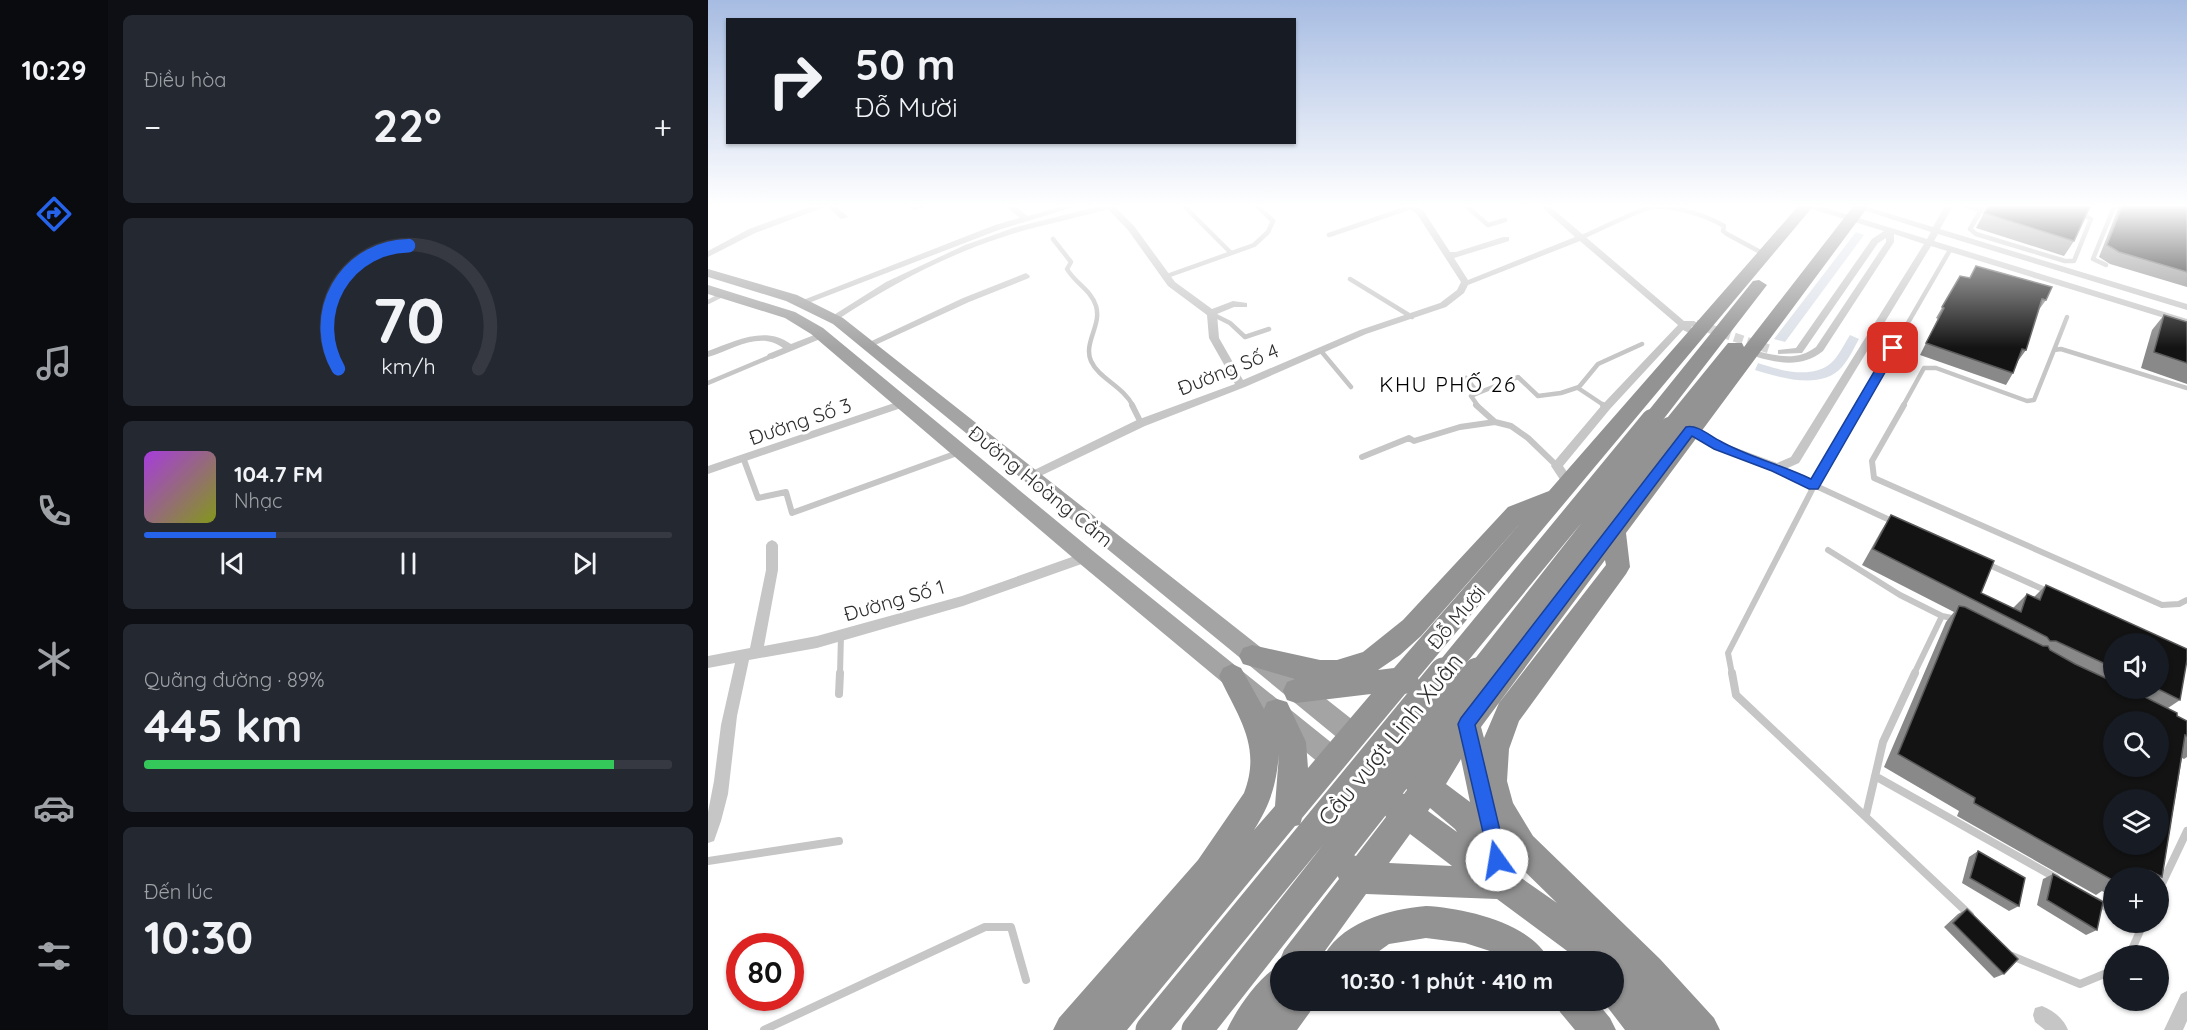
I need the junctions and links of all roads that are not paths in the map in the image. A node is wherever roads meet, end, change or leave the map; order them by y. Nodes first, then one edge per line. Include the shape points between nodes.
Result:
1 (931, 252) edge
2 (955, 252) edge
3 (1063, 252) edge
4 (1149, 252) edge
5 (1446, 252) edge
6 (1466, 252) edge
7 (1545, 252) edge
8 (1600, 252) edge
9 (1761, 252) edge
10 (1783, 252) edge
11 (1812, 252) edge
12 (1816, 252) edge
13 (1867, 252) edge
14 (1883, 252) edge
15 (1923, 252) edge
16 (1949, 252) edge
17 (1957, 252) edge
18 (2017, 252) edge
19 (2021, 252) edge
20 (2078, 252) edge
21 (2096, 252) edge
22 (1231, 253) edge
23 (1764, 254) joint
24 (1448, 255) junction
25 (2106, 265) dead end
26 (708, 273) edge
27 (1026, 276) dead end
28 (1167, 276) junction
29 (1350, 279) dead end
30 (1465, 282) junction
31 (708, 289) edge
32 (724, 293) junction
33 (708, 302) edge
34 (803, 302) junction
35 (1244, 305) dead end
36 (2187, 307) edge
37 (1212, 313) junction
38 (1412, 317) junction
39 (2067, 317) dead end
40 (834, 318) junction
41 (2187, 322) edge
42 (1269, 329) dead end
43 (822, 335) junction
44 (1642, 344) dead end
45 (868, 345) junction
46 (790, 348) junction
47 (2054, 350) junction
48 (1321, 351) junction
49 (708, 354) edge
50 (772, 356) joint
51 (1704, 370) junction
52 (1466, 378) dead end
53 (708, 383) edge
54 (1241, 385) junction
55 (1351, 387) dead end
56 (1578, 388) junction
57 (2187, 388) edge
58 (1478, 393) junction
59 (903, 404) junction
60 (1606, 407) junction
61 (1495, 422) junction
62 (1141, 423) junction
63 (1671, 426) junction
64 (1615, 431) junction
65 (960, 452) junction
66 (1362, 457) dead end
67 (744, 460) junction
68 (1557, 466) junction
69 (1777, 468) junction
70 (708, 470) edge
71 (1030, 477) junction
72 (1814, 486) junction
73 (1564, 490) junction
74 (1899, 524) edge
75 (1614, 533) junction
76 (772, 545) dead end
77 (1828, 550) dead end
78 (1086, 557) junction
79 (1974, 558) edge
80 (2059, 597) edge
81 (2187, 600) edge
82 (1942, 616) junction
83 (1962, 622) edge
84 (841, 635) junction
85 (750, 655) junction
86 (708, 662) edge
87 (1242, 666) junction
88 (1401, 679) junction
89 (839, 694) dead end
90 (1286, 701) junction
91 (1467, 724) junction
92 (1344, 748) junction
93 (1875, 776) junction
94 (1428, 786) junction
95 (1406, 813) junction
96 (1289, 814) junction
97 (1866, 815) junction
98 (2187, 831) edge
99 (708, 835) edge
100 (839, 841) dead end
101 (708, 861) edge
102 (2169, 869) edge
103 (1359, 878) junction
104 (1503, 883) junction
105 (2064, 883) edge
106 (2084, 894) edge
107 (2103, 905) edge
108 (1975, 919) edge
109 (1585, 950) edge
110 (1304, 951) edge
111 (1351, 951) edge
112 (1517, 951) edge
113 (2008, 951) edge
114 (1624, 971) edge
115 (2103, 975) edge
116 (1026, 980) dead end
117 (1270, 997) edge
118 (2187, 1000) edge
119 (1624, 1001) edge
120 (1290, 1011) edge
121 (1582, 1011) edge
122 (2042, 1015) dead end
123 (764, 1030) edge
124 (1071, 1030) edge
125 (1104, 1030) edge
126 (1151, 1030) edge
127 (1197, 1030) edge
128 (1245, 1030) edge
129 (1275, 1030) edge
130 (1598, 1030) edge
131 (1647, 1030) edge
132 (1676, 1030) edge
133 (1702, 1030) edge
134 (2059, 1030) edge
135 (2173, 1030) edge

1 - 34 street
2 - 40 street via 869,294
3 - 62 lane via 1071,262 1067,269 1070,274 1096,306 1088,351 1092,364 1125,392
4 - 28 street
5 - 24 street
6 - 24 street
7 - 30 street
8 - 60 street via 1689,326
9 - 23 lane
10 - 51 highway
11 - 51 highway
12 - 63 highway
13 - 14 street via 1799,351 1765,352 1776,359 1812,357
15 - 69 street via 1795,460
16 - 72 lane
17 - 41 street
18 - 36 street
19 - 20 lane via 2074,261
21 - 25 lane via 2093,259
22 - 28 lane
23 - 64 highway, Đỗ Mười
24 - 30 street
26 - 34 main road, Đường Hoàng Cầm
27 - 45 street
28 - 37 street via 1171,284
29 - 38 lane
30 - 38 street, Đường Số 4 via 1461,291 1443,305
31 - 32 main road, Đường Hoàng Cầm
32 - 33 lane
32 - 43 main road, Đường Hoàng Cầm via 790,315
34 - 40 main road, Đường Hoàng Cầm
35 - 37 street via 1233,304
37 - 42 lane via 1245,337
37 - 54 street via 1214,339
38 - 48 street, Đường Số 4 via 1363,332
39 - 47 lane
40 - 45 main road, Đường Hoàng Cầm
43 - 46 street
43 - 59 main road, Đường Hoàng Cầm
44 - 56 lane via 1589,370
45 - 71 main road, Đường Hoàng Cầm
46 - 49 street via 783,340 768,335
46 - 50 street
47 - 57 lane
47 - 81 lane via 2034,400 2026,401 1936,368 1924,368 1872,461 1874,478 2162,605
48 - 54 street, Đường Số 4
48 - 55 lane
50 - 53 lane
51 - 63 highway
51 - 63 highway
51 - 64 highway
52 - 58 lane
54 - 62 street, Đường Số 4
56 - 58 lane via 1538,396 1518,377
56 - 60 lane
58 - 61 lane via 1471,399
59 - 65 main road, Đường Hoàng Cầm
59 - 67 street, Đường Số 3
60 - 68 street
61 - 66 lane via 1460,427 1414,441 1409,438
61 - 68 lane via 1511,426
62 - 71 street, Đường Số 4
63 - 69 street
63 - 75 highway
63 - 126 highway, Cầu vượt Linh Xuân, bridge
63 - 127 highway, Cầu vượt Linh Xuân, bridge
64 - 73 highway, Đỗ Mười
65 - 67 lane via 792,513 786,492 759,498
65 - 78 main road, Đường Hoàng Cầm
67 - 70 street, Đường Số 3
68 - 73 street
69 - 72 lane
71 - 87 main road, Đường Hoàng Cầm
72 - 74 lane
72 - 97 lane via 1728,653 1736,695
73 - 87 highway via 1516,513 1429,612 1398,642 1369,662 1339,674
73 - 88 highway, Đỗ Mười
75 - 91 highway
75 - 133 highway via 1618,567 1509,712 1497,736 1491,758 1494,791 1522,847
76 - 85 street via 772,570
77 - 82 lane
78 - 84 street, Đường Số 1 via 963,601
78 - 87 main road, Đường Hoàng Cầm
79 - 80 lane
82 - 83 lane
82 - 93 lane via 1883,742
84 - 85 street, Đường Số 1
84 - 89 lane
85 - 86 street, Đường Số 1
85 - 99 street via 729,722 722,792
87 - 90 main road, Đường Hoàng Cầm
87 - 124 highway via 1265,752 1262,783 1255,802 1209,872
88 - 90 highway
88 - 91 highway
88 - 92 highway, Đỗ Mười
90 - 92 main road, Đường Hoàng Cầm
90 - 96 highway via 1294,762
91 - 94 highway
91 - 104 highway
92 - 94 highway
92 - 95 highway
92 - 96 highway, Đỗ Mười
93 - 97 lane
93 - 105 lane
94 - 95 highway
94 - 104 highway via 1466,818
95 - 103 highway
95 - 104 highway
96 - 103 highway
96 - 125 highway, Đỗ Mười
97 - 108 lane
98 - 102 lane
100 - 101 lane
103 - 104 highway
103 - 110 highway
104 - 109 highway
106 - 107 lane
111 - 112 highway via 1387,928 1437,922 1462,924
113 - 115 lane via 2016,959 2080,984
114 - 132 highway
116 - 123 lane via 1011,927 985,927
117 - 128 highway
118 - 135 street
119 - 131 highway
120 - 129 highway
121 - 130 highway
122 - 134 street

